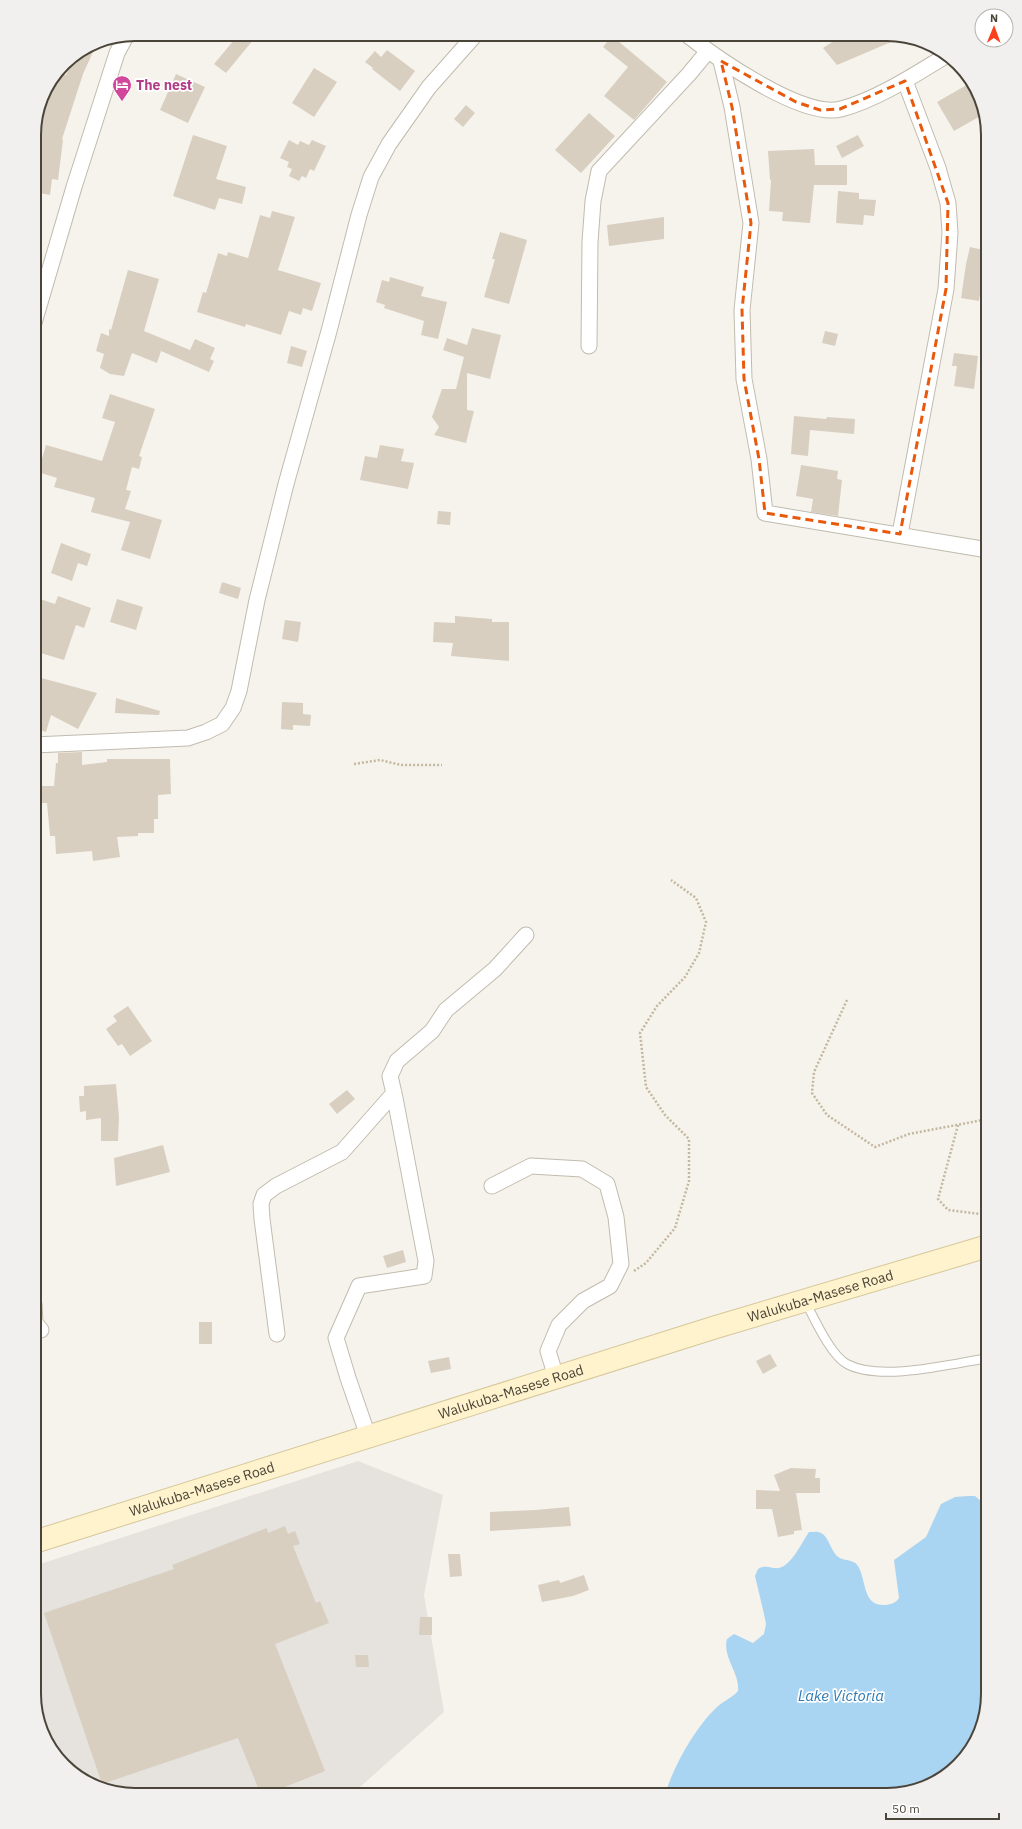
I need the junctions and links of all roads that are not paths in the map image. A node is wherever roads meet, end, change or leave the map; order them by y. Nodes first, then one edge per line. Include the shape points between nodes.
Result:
1 (470, 41) edge
2 (695, 41) edge
3 (123, 42) edge
4 (708, 51) junction
5 (941, 58) edge
6 (721, 61) junction
7 (905, 81) junction
8 (41, 299) edge
9 (589, 346) dead end
10 (900, 534) junction
11 (981, 549) edge
12 (41, 745) edge
13 (526, 935) dead end
14 (394, 1093) junction
15 (492, 1186) dead end
16 (981, 1248) edge
17 (804, 1301) junction
18 (277, 1334) dead end
19 (981, 1359) edge
20 (556, 1377) junction
21 (368, 1436) junction
22 (41, 1540) edge

1 - 12 street via 429,87 389,144 371,177 358,215 286,484 233,708 222,724 188,738
2 - 4 street
3 - 8 street via 78,173
4 - 6 street
4 - 9 street via 599,171 593,201 590,242
5 - 7 street
6 - 7 street via 796,102 820,110 840,109
6 - 10 street via 732,106 751,223 742,310 744,379 759,459 764,513
7 - 10 street via 938,168 948,203 950,233 946,289
10 - 11 street
13 - 14 street via 495,969 446,1010 432,1030 397,1061 390,1076
14 - 18 street via 342,1152 276,1186 264,1195 261,1204 263,1227
14 - 21 street via 426,1261 424,1276 359,1286 336,1338
15 - 20 street via 532,1166 582,1169 607,1184 616,1217 621,1264 610,1286 583,1301 558,1325 548,1351
16 - 17 street, Walukuba-Masese Road
17 - 19 lane via 832,1349 846,1364 868,1371 893,1373
17 - 20 street, Walukuba-Masese Road
20 - 21 street, Walukuba-Masese Road
21 - 22 street, Walukuba-Masese Road

